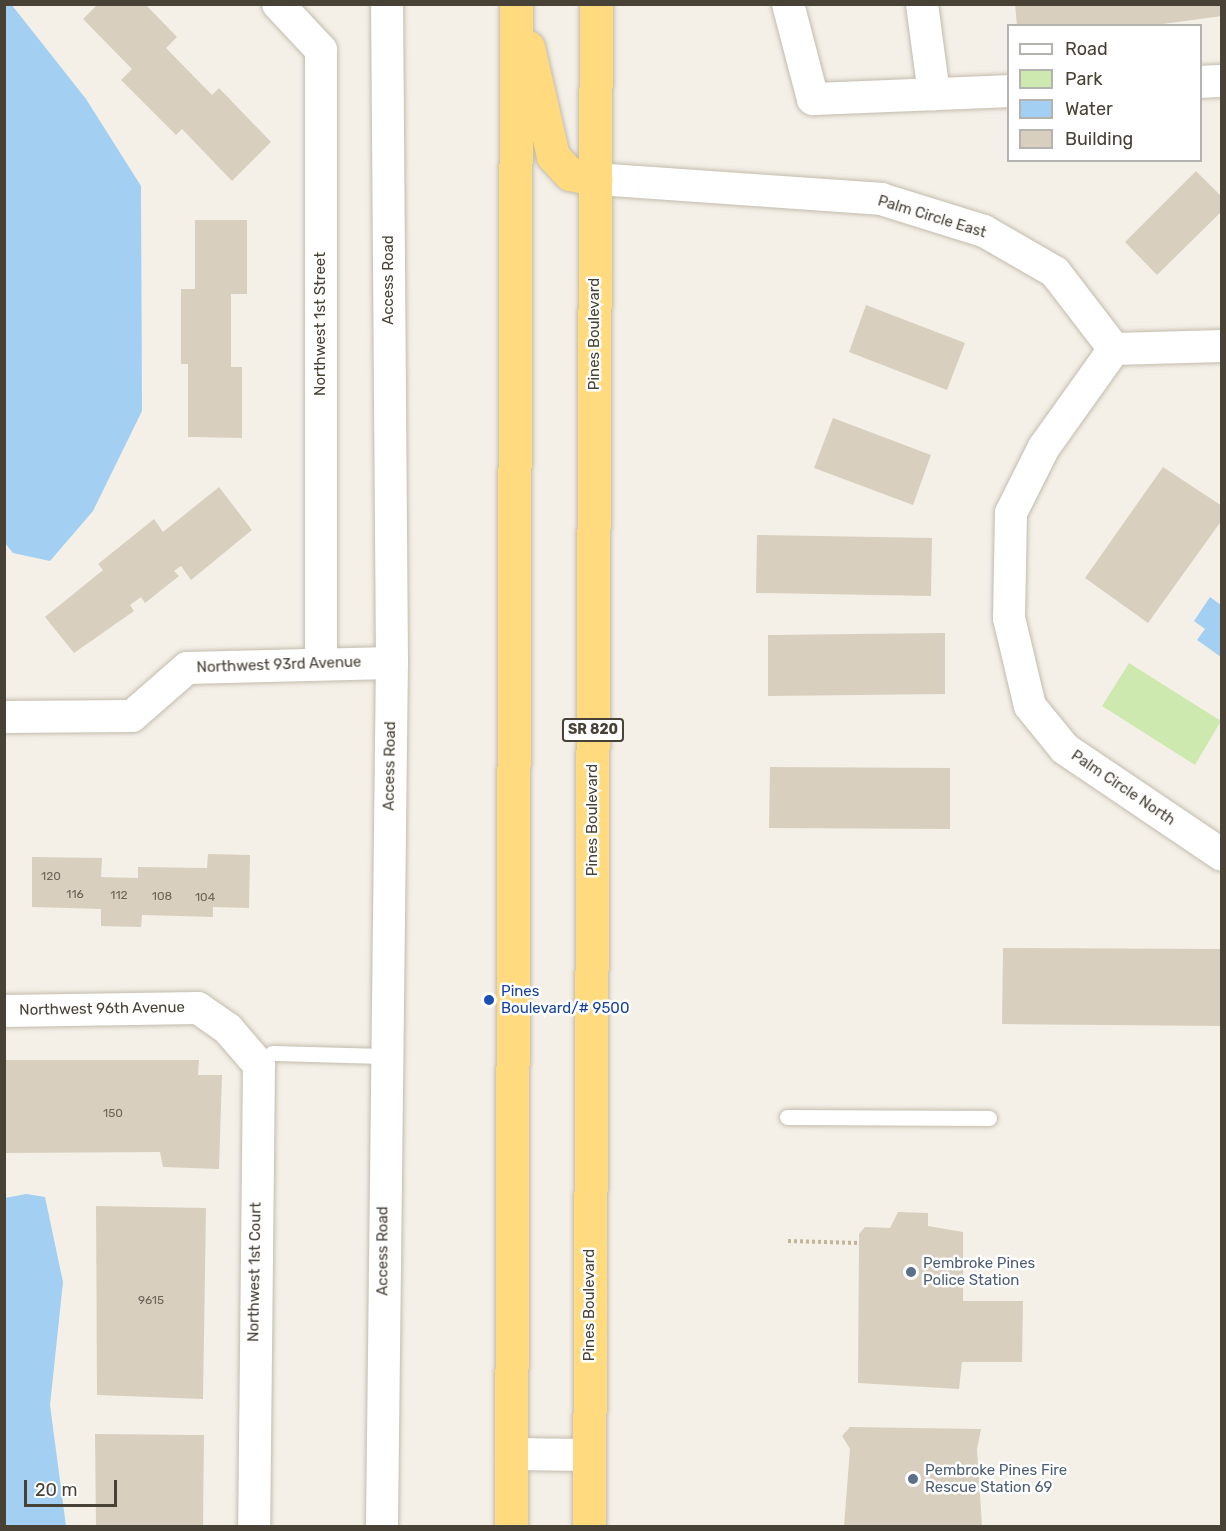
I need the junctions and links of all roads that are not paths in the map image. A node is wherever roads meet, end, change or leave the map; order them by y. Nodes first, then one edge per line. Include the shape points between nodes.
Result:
1 (278, 4) edge
2 (387, 4) edge
3 (517, 4) edge
4 (596, 4) edge
5 (788, 4) edge
6 (922, 4) edge
7 (1221, 81) edge
8 (1202, 82) edge
9 (1007, 91) edge
10 (934, 94) junction
11 (596, 179) junction
12 (1221, 346) edge
13 (1114, 349) junction
14 (321, 662) junction
15 (392, 663) junction
16 (4, 717) edge
17 (1221, 855) edge
18 (4, 1011) edge
19 (228, 1029) joint
20 (260, 1053) junction
21 (384, 1056) junction
22 (787, 1116) dead end
23 (989, 1118) dead end
24 (511, 1454) junction
25 (589, 1455) junction
26 (254, 1527) edge
27 (382, 1527) edge
28 (511, 1527) edge
29 (589, 1527) edge

1 - 14 street, Northwest 1st Street via 321,50
2 - 15 street, Access Road
3 - 11 highway via 553,156 570,174
3 - 24 highway
4 - 11 highway, Pines Boulevard / SR 820
5 - 10 street via 813,99
6 - 10 street
7 - 8 street
9 - 10 street
11 - 13 street, Palm Circle East via 881,199 984,231 1055,272
11 - 25 highway, Pines Boulevard / SR 820
12 - 13 street
13 - 17 street, Palm Circle North via 1044,447 1011,513 1009,618 1030,706 1065,749
14 - 15 street, Northwest 93rd Avenue
14 - 16 street, Northwest 93rd Avenue via 187,668 132,716
15 - 21 street, Access Road
18 - 19 street, Northwest 96th Avenue via 198,1008
19 - 20 street, Northwest 1st Court
20 - 21 lane
20 - 26 street, Northwest 1st Court
21 - 27 street, Access Road
22 - 23 lane
24 - 25 street
24 - 28 highway
25 - 29 highway, Pines Boulevard / SR 820

